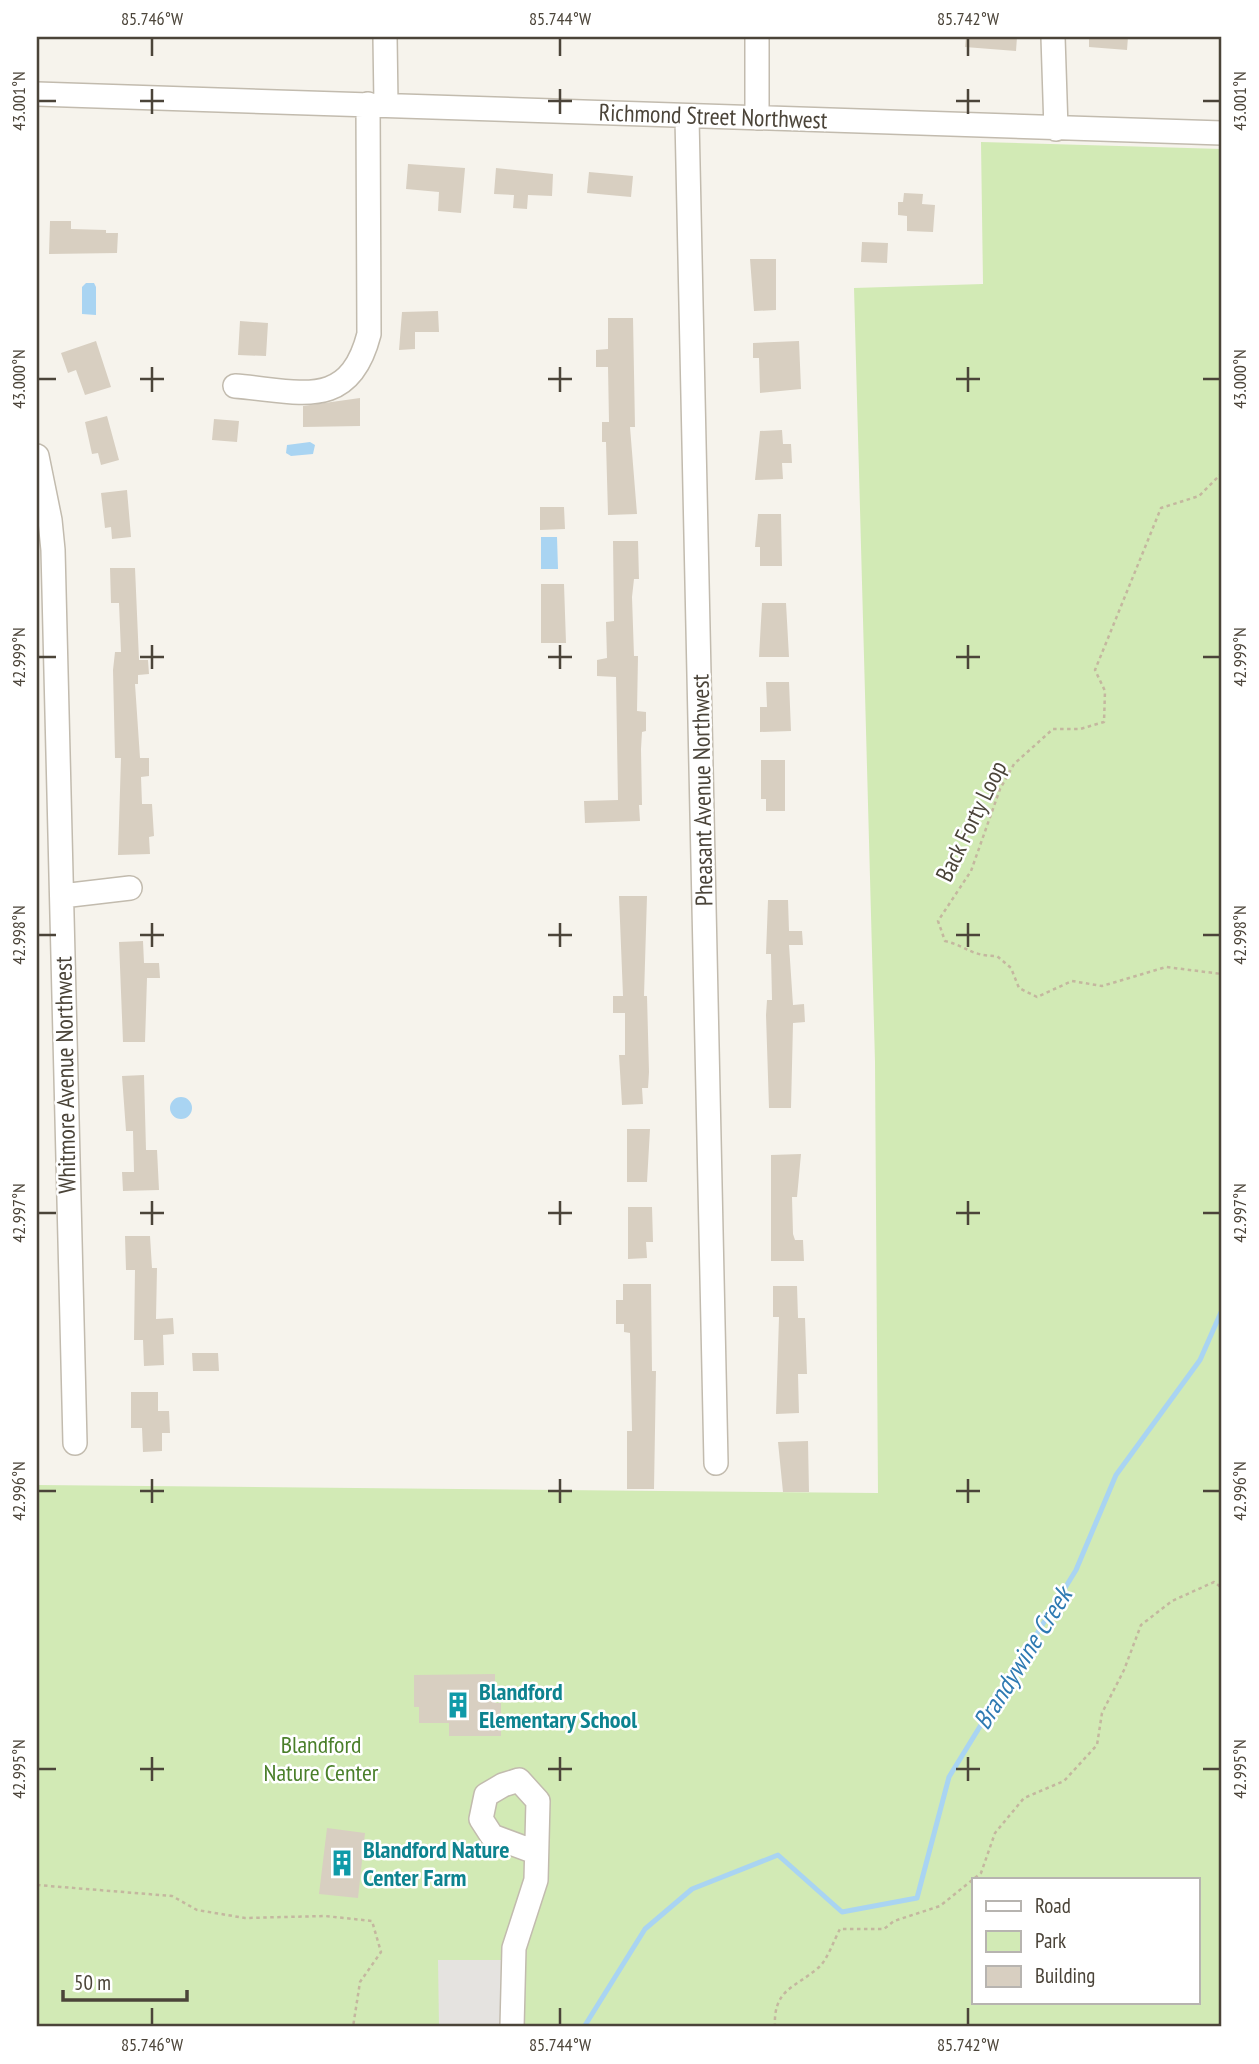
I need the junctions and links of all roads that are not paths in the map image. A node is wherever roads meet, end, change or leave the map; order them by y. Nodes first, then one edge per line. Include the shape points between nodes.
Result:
1 (384, 37) edge
2 (757, 37) edge
3 (1053, 37) edge
4 (37, 94) edge
5 (377, 104) junction
6 (687, 118) junction
7 (757, 118) junction
8 (1056, 129) junction
9 (1222, 134) edge
10 (235, 386) dead end
11 (37, 456) edge
12 (130, 888) dead end
13 (62, 896) junction
14 (75, 1443) dead end
15 (716, 1462) dead end
16 (535, 1852) dead end
17 (512, 2027) edge

1 - 5 street
2 - 7 street
3 - 8 street
4 - 5 street, Richmond Street Northwest
5 - 6 street, Richmond Street Northwest
5 - 10 street via 369,334 363,360 349,378 328,391
6 - 7 street, Richmond Street Northwest
6 - 15 street, Pheasant Avenue Northwest
7 - 8 street, Richmond Street Northwest
8 - 9 street, Richmond Street Northwest
11 - 13 street, Whitmore Avenue Northwest via 53,550
12 - 13 street
13 - 14 street, Whitmore Avenue Northwest
16 - 17 street via 536,1880 514,1948

